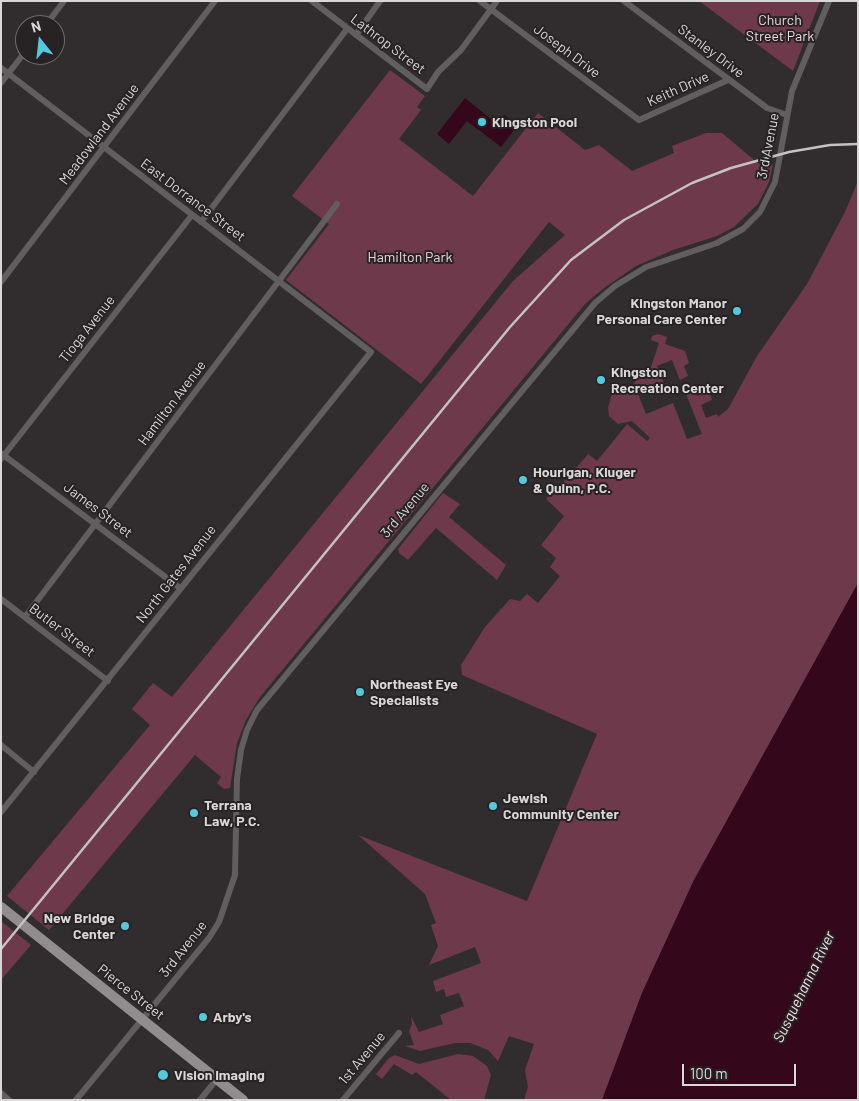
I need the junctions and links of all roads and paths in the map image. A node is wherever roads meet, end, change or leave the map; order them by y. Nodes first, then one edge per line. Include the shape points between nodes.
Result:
1 (64, 1) edge
2 (215, 1) edge
3 (312, 1) edge
4 (380, 1) edge
5 (480, 1) edge
6 (497, 1) edge
7 (624, 1) edge
8 (829, 1) edge
9 (491, 10) junction
10 (54, 15) edge
11 (347, 29) junction
12 (356, 35) junction
13 (15, 65) edge
14 (1, 68) edge
15 (9, 73) junction
16 (728, 80) junction
17 (1, 83) edge
18 (787, 115) junction
19 (639, 120) joint
20 (104, 148) junction
21 (337, 204) dead end
22 (192, 215) junction
23 (201, 222) junction
24 (280, 281) junction
25 (1, 282) edge
26 (371, 352) joint
27 (2, 456) edge
28 (96, 524) junction
29 (180, 588) junction
30 (1, 599) edge
31 (25, 617) junction
32 (108, 681) junction
33 (1, 745) edge
34 (34, 772) junction
35 (1, 812) edge
36 (1, 907) edge
37 (143, 1019) junction
38 (399, 1033) dead end
39 (217, 1079) junction
40 (1, 1094) edge
41 (9, 1100) edge
42 (76, 1100) edge
43 (200, 1100) edge
44 (243, 1100) edge
45 (343, 1100) edge

1 - 10 street
2 - 20 street, Meadowland Avenue
3 - 11 street, Lathrop Street
4 - 12 street
5 - 9 street, Joseph Drive
6 - 9 street
7 - 16 street, Stanley Drive
8 - 18 street, 3rd Avenue via 797,77
9 - 12 street, Lathrop Street via 426,89
9 - 19 street, Joseph Drive
11 - 12 street, Lathrop Street
11 - 23 street
13 - 15 street
14 - 15 street, East Dorrance Street
15 - 17 street
15 - 20 street, East Dorrance Street
16 - 18 street, Stanley Drive via 767,108
16 - 19 street, Keith Drive
18 - 37 street, 3rd Avenue via 775,182 760,212 734,235 646,267 595,303 266,697 251,722 241,750 237,779 235,875 225,908 209,938
20 - 22 street, East Dorrance Street
20 - 25 street, Meadowland Avenue
21 - 24 street, Hamilton Avenue
22 - 23 street, East Dorrance Street
22 - 27 street, Tioga Avenue
23 - 24 street, East Dorrance Street
24 - 26 street, East Dorrance Street
24 - 28 street, Hamilton Avenue
26 - 29 street, North Gates Avenue
27 - 28 street, James Street
28 - 29 street, James Street
28 - 31 street, Hamilton Avenue
29 - 32 street, North Gates Avenue
30 - 31 street, Butler Street
31 - 32 street, Butler Street
32 - 34 street, North Gates Avenue
33 - 34 street
34 - 35 street, North Gates Avenue
36 - 37 main road, Pierce Street
37 - 39 main road, Pierce Street
37 - 42 street, 3rd Avenue
38 - 45 street, 1st Avenue
39 - 43 street
39 - 44 main road, Pierce Street
40 - 41 street

